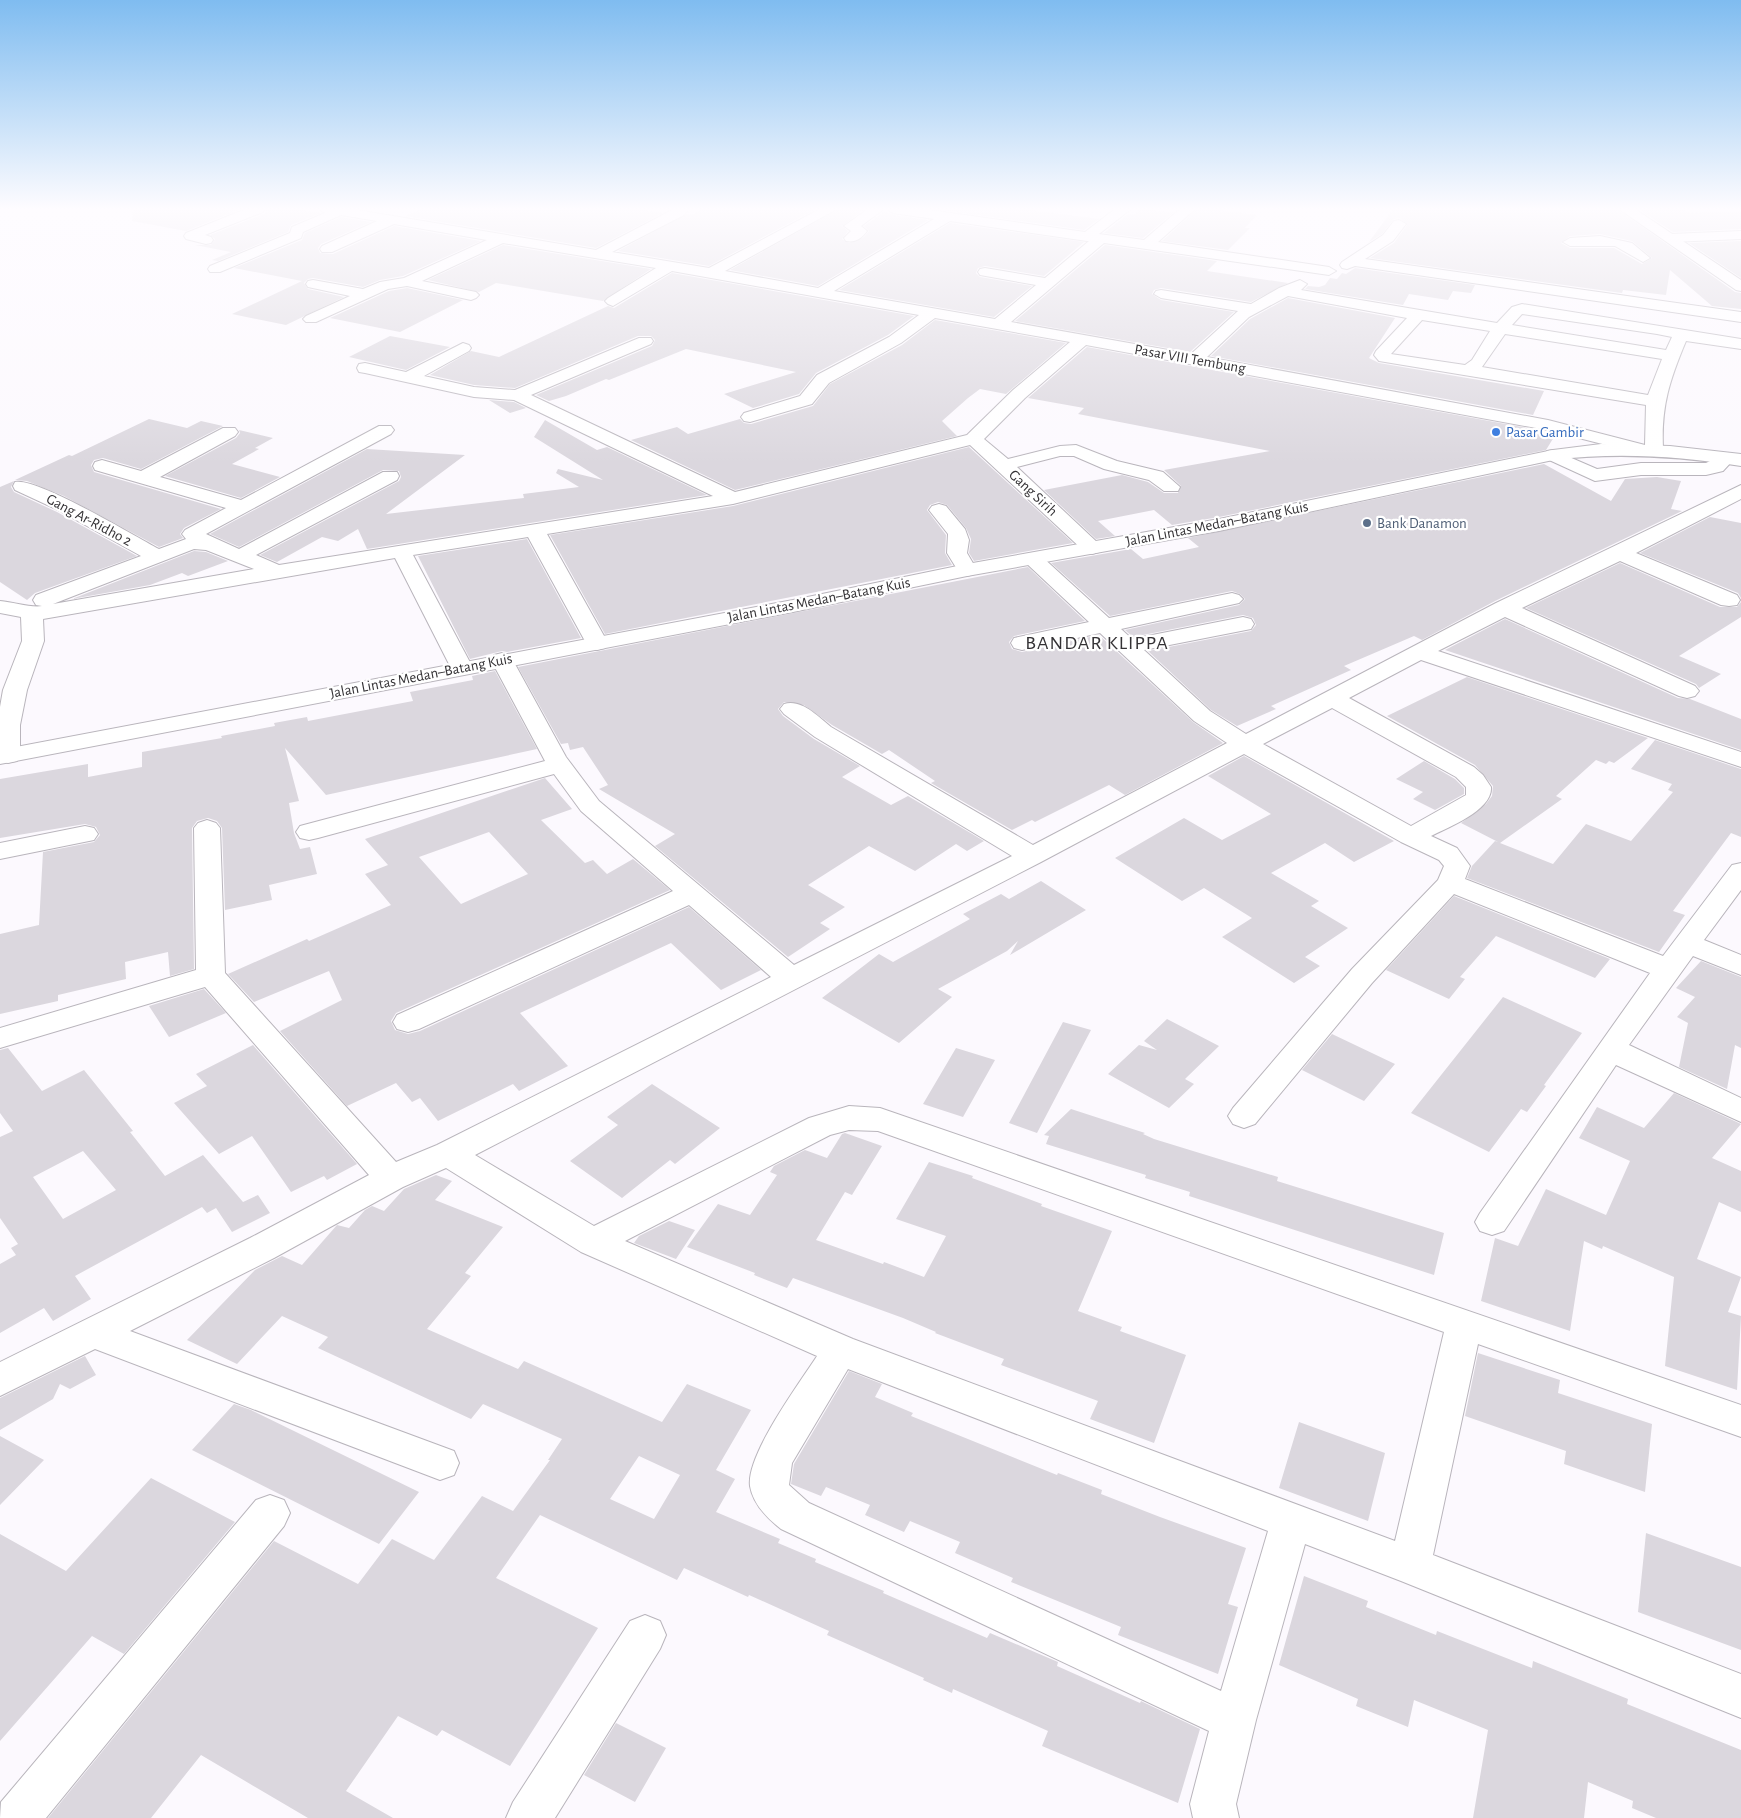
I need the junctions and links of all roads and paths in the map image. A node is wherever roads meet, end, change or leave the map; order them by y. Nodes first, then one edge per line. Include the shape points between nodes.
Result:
1 (364, 294) edge
2 (461, 294) edge
3 (624, 294) edge
4 (831, 294) edge
5 (1036, 294) edge
6 (1161, 294) dead end
7 (1279, 294) edge
8 (1300, 294) edge
9 (1578, 294) edge
10 (471, 296) dead end
11 (612, 301) dead end
12 (1253, 309) junction
13 (932, 313) junction
14 (1418, 315) junction
15 (1741, 317) edge
16 (311, 319) dead end
17 (998, 325) junction
18 (1501, 329) junction
19 (1684, 335) junction
20 (1082, 340) junction
21 (645, 341) dead end
22 (1741, 344) edge
23 (463, 348) dead end
24 (1671, 356) junction
25 (1195, 360) junction
26 (365, 368) dead end
27 (1468, 370) junction
28 (409, 377) junction
29 (517, 395) junction
30 (1654, 401) junction
31 (750, 417) dead end
32 (385, 430) dead end
33 (229, 432) dead end
34 (973, 439) junction
35 (1646, 448) junction
36 (1552, 455) junction
37 (1733, 459) edge
38 (1004, 464) junction
39 (102, 466) dead end
40 (1595, 475) junction
41 (390, 476) dead end
42 (143, 478) junction
43 (22, 486) dead end
44 (1171, 488) dead end
45 (1614, 488) dead end
46 (1740, 493) edge
47 (732, 498) junction
48 (242, 506) junction
49 (939, 510) dead end
50 (535, 531) junction
51 (205, 543) junction
52 (1092, 548) junction
53 (401, 551) junction
54 (1620, 553) junction
55 (155, 556) junction
56 (238, 557) junction
57 (1033, 559) junction
58 (967, 570) junction
59 (279, 571) junction
60 (1232, 599) dead end
61 (1729, 600) dead end
62 (0, 607) edge
63 (1504, 608) junction
64 (27, 612) junction
65 (1243, 624) dead end
66 (1105, 626) junction
67 (597, 642) junction
68 (1022, 643) dead end
69 (1126, 647) junction
70 (1421, 653) junction
71 (502, 660) junction
72 (462, 668) junction
73 (1687, 691) dead end
74 (7, 692) edge
75 (1333, 699) junction
76 (792, 709) dead end
77 (1246, 744) junction
78 (4, 757) edge
79 (1741, 760) edge
80 (560, 765) junction
81 (207, 828) dead end
82 (309, 832) dead end
83 (85, 834) dead end
84 (1410, 836) junction
85 (0, 852) edge
86 (1032, 856) junction
87 (1741, 871) edge
88 (1450, 883) junction
89 (692, 894) junction
90 (1686, 943) junction
91 (1741, 966) edge
92 (1668, 969) junction
93 (211, 975) junction
94 (792, 979) junction
95 (408, 1022) dead end
96 (0, 1038) edge
97 (1612, 1050) junction
98 (1741, 1111) edge
99 (1244, 1116) dead end
100 (448, 1154) junction
101 (392, 1178) junction
102 (1492, 1222) dead end
103 (593, 1242) junction
104 (1464, 1325) junction
105 (94, 1332) junction
106 (840, 1350) junction
107 (0, 1380) edge
108 (1741, 1421) edge
109 (440, 1463) dead end
110 (270, 1513) dead end
111 (1291, 1521) junction
112 (1410, 1565) junction
113 (645, 1636) dead end
114 (1741, 1696) edge
115 (1234, 1720) junction
116 (17, 1818) edge
117 (529, 1818) edge
118 (1216, 1818) edge

1 - 16 main road
2 - 10 main road
3 - 11 main road
4 - 13 main road, Pasar VIII Tembung
5 - 17 main road
6 - 12 main road
7 - 12 main road
8 - 14 main road
9 - 15 main road
12 - 25 main road
13 - 17 main road, Pasar VIII Tembung
13 - 31 main road via 896,340 823,379 806,400
14 - 18 main road
14 - 27 main road via 1382,354 1393,360
17 - 20 main road, Pasar VIII Tembung
18 - 19 main road via 1517,310 1528,309
18 - 24 main road
18 - 27 main road via 1478,363
19 - 22 main road
19 - 24 main road via 1678,338
20 - 25 main road, Pasar VIII Tembung
20 - 34 main road
21 - 29 main road
23 - 28 main road
24 - 30 main road
25 - 35 main road, Pasar VIII Tembung via 1539,424
26 - 28 main road
27 - 30 main road
28 - 29 main road via 474,392
29 - 47 main road
30 - 35 main road
32 - 48 main road
33 - 42 main road
34 - 38 main road, Gang Sirih
34 - 47 main road
35 - 36 main road, Jalan Lintas Medan–Batang Kuis via 1601,448
35 - 37 main road
36 - 40 main road
36 - 52 main road, Jalan Lintas Medan–Batang Kuis via 1219,525
37 - 40 main road via 1706,469 1641,469
38 - 44 main road via 1076,450 1156,476
38 - 52 main road, Gang Sirih
39 - 42 main road
40 - 45 main road
41 - 56 main road
42 - 48 main road
43 - 55 main road, Gang Ar-Ridho 2
46 - 54 main road
47 - 50 main road
48 - 51 main road via 192,534
49 - 58 main road via 960,535 957,552
50 - 53 main road
50 - 67 main road
51 - 55 main road via 192,543
51 - 56 main road
52 - 57 main road, Jalan Lintas Medan–Batang Kuis
53 - 59 main road
53 - 72 main road
54 - 61 main road
54 - 63 main road
55 - 64 main road
56 - 59 main road
57 - 58 main road, Jalan Lintas Medan–Batang Kuis
57 - 66 main road
58 - 67 main road, Jalan Lintas Medan–Batang Kuis
59 - 64 main road
60 - 66 main road
62 - 64 main road
63 - 70 main road
63 - 73 main road
64 - 74 main road via 33,641
65 - 69 main road
66 - 68 main road
66 - 69 main road
67 - 71 main road, Jalan Lintas Medan–Batang Kuis
69 - 77 main road via 1191,708
70 - 75 main road
70 - 79 main road
71 - 72 main road, Jalan Lintas Medan–Batang Kuis
71 - 80 main road
72 - 78 main road, Jalan Lintas Medan–Batang Kuis
74 - 78 main road
75 - 77 main road
75 - 84 main road via 1466,772 1478,784 1480,791 1474,803
76 - 86 main road via 823,732
77 - 84 main road
77 - 86 main road
80 - 82 main road
80 - 89 main road via 590,806
81 - 93 main road
83 - 85 main road
84 - 88 main road via 1454,860 1457,866
86 - 94 main road
87 - 90 main road
88 - 92 main road
88 - 99 main road via 1362,976
89 - 94 main road
89 - 95 main road
90 - 91 main road
90 - 92 main road
92 - 97 main road
93 - 96 main road
93 - 101 main road
94 - 100 main road
97 - 98 main road
97 - 102 main road
100 - 101 main road
100 - 103 main road
101 - 105 main road via 262,1248
103 - 104 main road via 820,1126 837,1120 864,1118 880,1120
103 - 106 main road
104 - 108 main road
104 - 112 main road
105 - 107 main road
105 - 109 main road
106 - 111 main road
106 - 115 main road via 774,1458 769,1473 770,1490 778,1504 795,1516
110 - 116 main road
111 - 112 main road
111 - 115 main road
112 - 114 main road
113 - 117 main road
115 - 118 main road via 1214,1804

